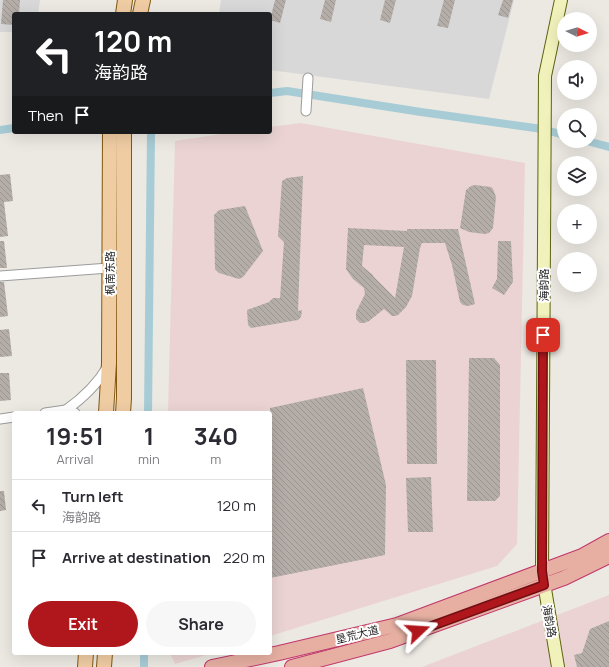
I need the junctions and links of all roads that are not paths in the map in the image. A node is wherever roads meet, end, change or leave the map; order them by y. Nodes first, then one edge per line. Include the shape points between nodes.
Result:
1 (125, 0) edge
2 (143, 0) edge
3 (561, 0) edge
4 (123, 12) edge
5 (140, 12) edge
6 (308, 78) dead end
7 (306, 111) dead end
8 (110, 134) edge
9 (124, 134) edge
10 (109, 268) junction
11 (0, 276) edge
12 (109, 363) junction
13 (66, 410) junction
14 (59, 411) edge
15 (69, 411) edge
16 (106, 411) edge
17 (123, 411) edge
18 (12, 417) edge
19 (0, 419) edge
20 (609, 541) edge
21 (609, 556) edge
22 (542, 571) junction
23 (544, 585) junction
24 (272, 654) edge
25 (86, 655) edge
26 (105, 655) edge
27 (269, 655) edge
28 (85, 667) edge
29 (104, 667) edge
30 (212, 667) edge
31 (292, 667) edge
32 (558, 667) edge

1 - 4 main road
2 - 5 main road
3 - 22 main road, 海韵路 via 545,76
6 - 7 street
8 - 10 main road, 枫南东路
9 - 17 main road, 枫南东路
10 - 11 street
10 - 12 main road, 枫南东路
12 - 13 street via 96,385
12 - 16 main road, 枫南东路
13 - 14 street
13 - 15 street
18 - 19 street
20 - 22 highway, 垦荒大道 via 582,556
21 - 23 highway, 垦荒大道
22 - 23 main road, 海韵路
22 - 24 highway, 垦荒大道 via 397,624
23 - 31 highway, 垦荒大道 via 390,641
23 - 32 main road, 海韵路
25 - 28 main road
26 - 29 main road
27 - 30 highway, 垦荒大道

